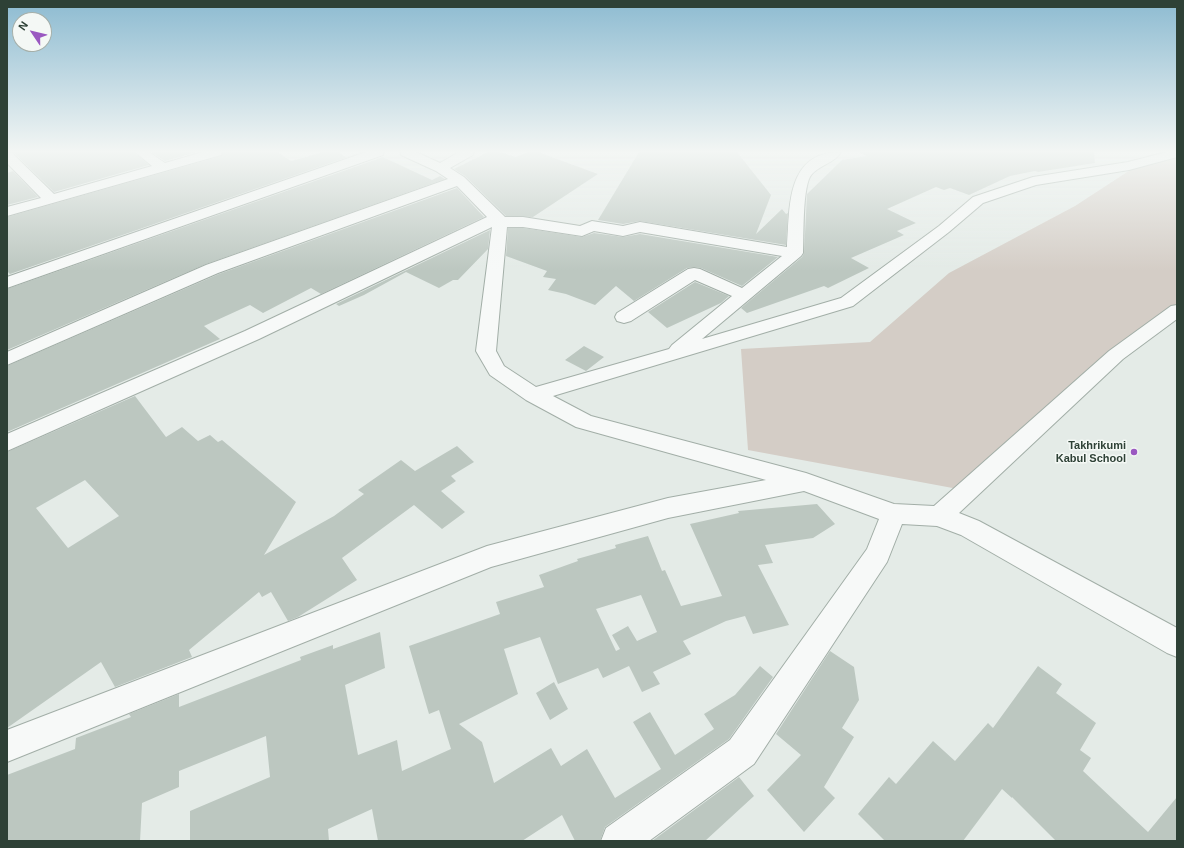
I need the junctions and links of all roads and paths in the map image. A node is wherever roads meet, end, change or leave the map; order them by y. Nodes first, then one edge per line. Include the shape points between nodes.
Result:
1 (43, 192) edge
2 (77, 192) edge
3 (266, 192) edge
4 (427, 192) edge
5 (471, 192) edge
6 (800, 192) edge
7 (1002, 192) edge
8 (51, 199) junction
9 (7, 212) edge
10 (499, 220) junction
11 (795, 253) junction
12 (7, 283) edge
13 (743, 295) junction
14 (1177, 310) edge
15 (624, 318) dead end
16 (672, 356) junction
17 (7, 359) edge
18 (533, 395) junction
19 (7, 443) edge
20 (806, 482) junction
21 (893, 514) junction
22 (939, 516) junction
23 (1177, 644) edge
24 (7, 746) edge
25 (620, 841) edge

1 - 8 street
2 - 8 street
3 - 12 street
4 - 17 street via 212,269
5 - 10 street
6 - 11 street
7 - 16 street via 978,200 847,302
8 - 9 street
10 - 11 street via 582,231 592,226 622,230 640,227
10 - 18 street via 486,351 496,370
10 - 19 street via 252,335
11 - 13 street
13 - 15 street via 694,273
13 - 16 street
14 - 22 street via 1116,355
16 - 18 street
18 - 20 street via 584,422
20 - 21 street
20 - 24 street via 668,508 487,557
21 - 22 street
21 - 25 street via 878,554 742,752
22 - 23 street via 970,528

